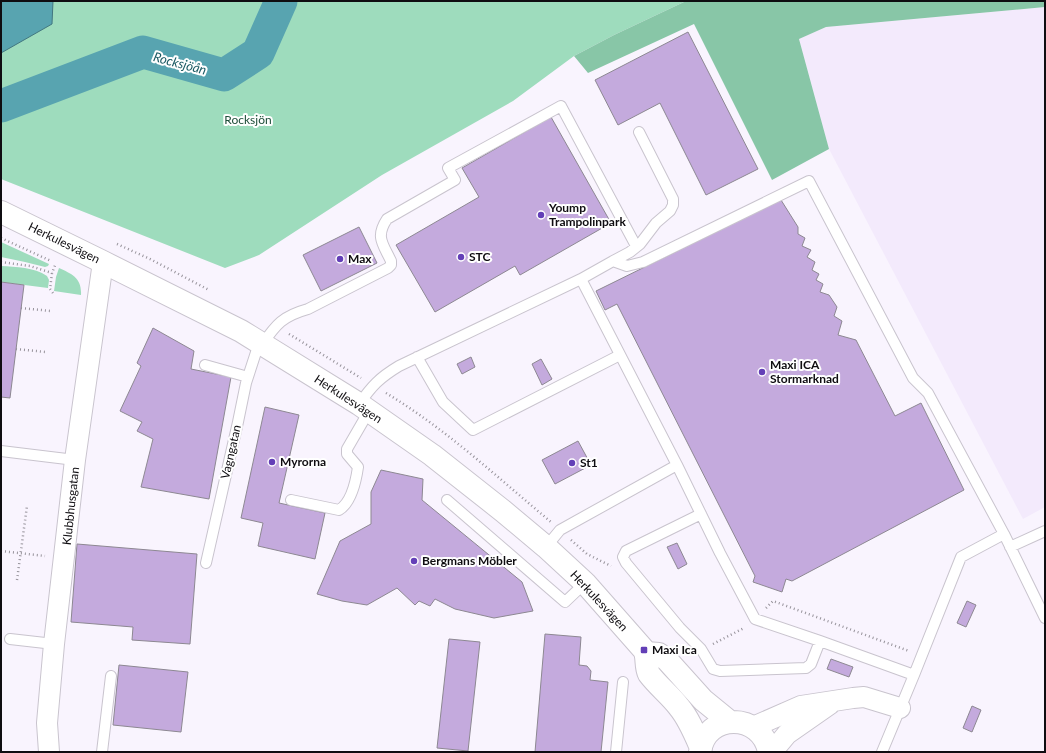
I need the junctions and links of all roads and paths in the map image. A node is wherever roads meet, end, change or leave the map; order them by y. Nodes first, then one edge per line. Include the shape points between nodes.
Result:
1 (639, 132) dead end
2 (1, 212) edge
3 (636, 246) junction
4 (613, 261) junction
5 (1, 262) edge
6 (103, 262) junction
7 (56, 263) dead end
8 (52, 273) junction
9 (582, 279) junction
10 (53, 293) dead end
11 (21, 308) dead end
12 (51, 312) dead end
13 (261, 344) junction
14 (16, 349) dead end
15 (46, 352) dead end
16 (620, 355) junction
17 (417, 357) junction
18 (205, 365) dead end
19 (248, 377) junction
20 (364, 408) junction
21 (1, 451) edge
22 (75, 460) junction
23 (677, 465) junction
24 (291, 500) dead end
25 (447, 500) dead end
26 (27, 506) dead end
27 (701, 514) junction
28 (1045, 531) edge
29 (1004, 534) junction
30 (546, 547) junction
31 (1010, 547) junction
32 (1, 551) edge
33 (21, 553) junction
34 (65, 559) junction
35 (206, 563) dead end
36 (18, 580) dead end
37 (585, 583) junction
38 (773, 601) dead end
39 (1045, 618) edge
40 (10, 639) dead end
41 (820, 641) junction
42 (54, 644) junction
43 (646, 653) junction
44 (922, 656) junction
45 (914, 675) junction
46 (112, 676) dead end
47 (622, 682) dead end
48 (835, 701) junction
49 (900, 708) junction
50 (730, 722) junction
51 (753, 726) junction
52 (701, 750) edge
53 (50, 752) edge
54 (102, 752) edge
55 (616, 752) edge
56 (771, 752) edge
57 (882, 752) edge

1 - 3 lane via 673,199 673,205
2 - 6 main road, Herkulesvägen
3 - 4 lane
3 - 13 lane, Vagngatan via 561,106 448,168 455,180 387,219 381,228 381,241 391,262 388,268 308,309 286,317
4 - 9 lane
4 - 29 lane via 627,266 643,262 809,181 913,378 928,393
5 - 8 path via 12,262
6 - 13 main road, Herkulesvägen via 241,331
6 - 22 street, Klubbhusgatan
7 - 8 path
8 - 10 path via 50,289
9 - 16 lane
9 - 17 lane
11 - 12 path
13 - 19 lane, Vagngatan
13 - 20 main road, Herkulesvägen
14 - 15 path
16 - 17 lane via 473,430 443,402
16 - 23 lane
17 - 20 lane via 385,374 373,385
18 - 19 lane
19 - 35 lane, Vagngatan
20 - 24 lane via 347,449 347,454 358,466 345,506 339,510
20 - 30 main road, Herkulesvägen via 438,459
21 - 22 lane
22 - 34 street, Klubbhusgatan
23 - 27 lane
23 - 30 lane via 560,530
25 - 37 lane via 565,602
26 - 33 path
27 - 41 lane via 755,619
27 - 41 lane via 626,552 623,557 680,628 702,649 713,669 720,671 806,668 811,664
28 - 31 lane
29 - 31 lane
29 - 44 lane via 961,557
30 - 37 main road, Herkulesvägen
31 - 39 lane
32 - 33 path
33 - 34 path
33 - 36 path
34 - 42 street, Klubbhusgatan
37 - 43 main road, Herkulesvägen
38 - 44 path
40 - 42 lane
41 - 45 lane
42 - 53 street, Klubbhusgatan via 47,723
43 - 50 main road via 659,654 667,660 703,700
43 - 52 main road via 648,672 679,706
44 - 45 lane
45 - 49 lane
46 - 54 lane
47 - 55 lane
48 - 49 street via 864,698
48 - 51 street via 801,706
48 - 56 street via 787,734
49 - 57 lane
50 - 51 main road via 742,722
50 - 52 main road via 711,731
51 - 56 main road via 765,738

